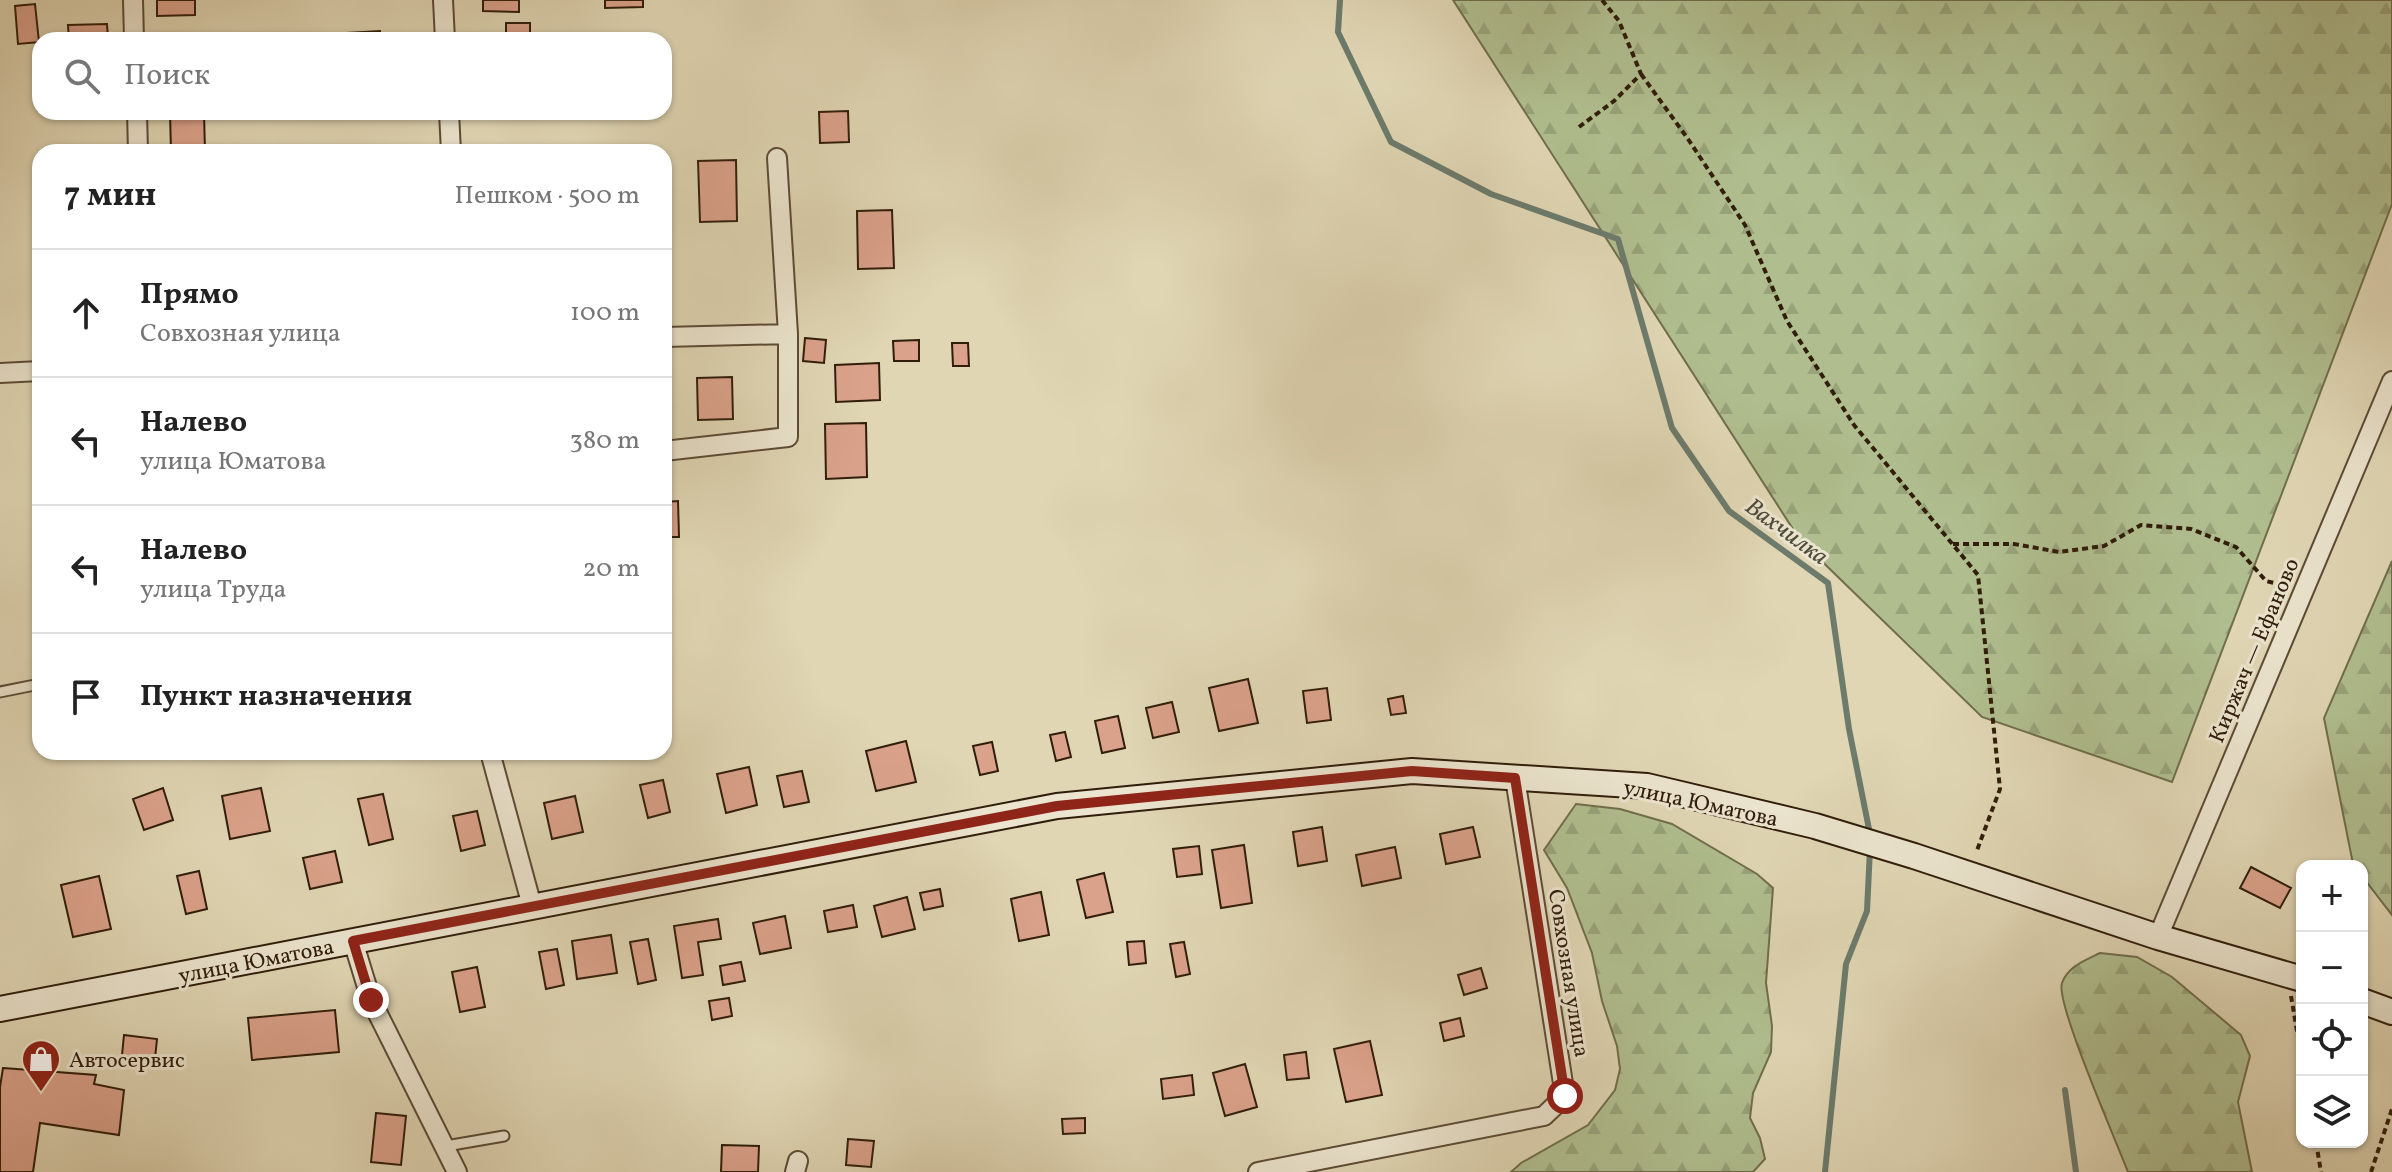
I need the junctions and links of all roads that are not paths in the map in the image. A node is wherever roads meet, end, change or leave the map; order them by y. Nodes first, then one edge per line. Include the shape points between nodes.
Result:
1 (133, 0) edge
2 (443, 0) edge
3 (134, 32) edge
4 (445, 32) edge
5 (137, 120) edge
6 (449, 120) edge
7 (138, 144) edge
8 (451, 144) edge
9 (777, 158) dead end
10 (788, 334) junction
11 (672, 337) edge
12 (32, 371) edge
13 (0, 373) edge
14 (2392, 381) edge
15 (672, 450) edge
16 (32, 686) edge
17 (0, 692) edge
18 (492, 760) edge
19 (1515, 778) junction
20 (532, 906) junction
21 (2158, 937) junction
22 (353, 941) junction
23 (2295, 977) edge
24 (2368, 1003) edge
25 (0, 1009) edge
26 (2392, 1012) edge
27 (504, 1136) dead end
28 (446, 1146) junction
29 (457, 1172) edge
30 (1258, 1172) edge

1 - 3 street
2 - 4 street
5 - 7 street
6 - 8 street
9 - 10 street
10 - 11 street
10 - 15 street via 788,437
12 - 13 street
14 - 21 street, Киржач — Ефаново
16 - 17 lane
18 - 20 street
19 - 20 main road, улица Юматова via 1412,771 1057,806
19 - 21 main road, улица Юматова via 1647,786 1815,826
19 - 30 street, Совхозная улица via 1565,1096 1544,1116
20 - 22 main road, улица Юматова
21 - 23 main road, улица Юматова
22 - 25 main road, улица Юматова
22 - 28 street via 371,1000
24 - 26 main road
27 - 28 lane
28 - 29 street

